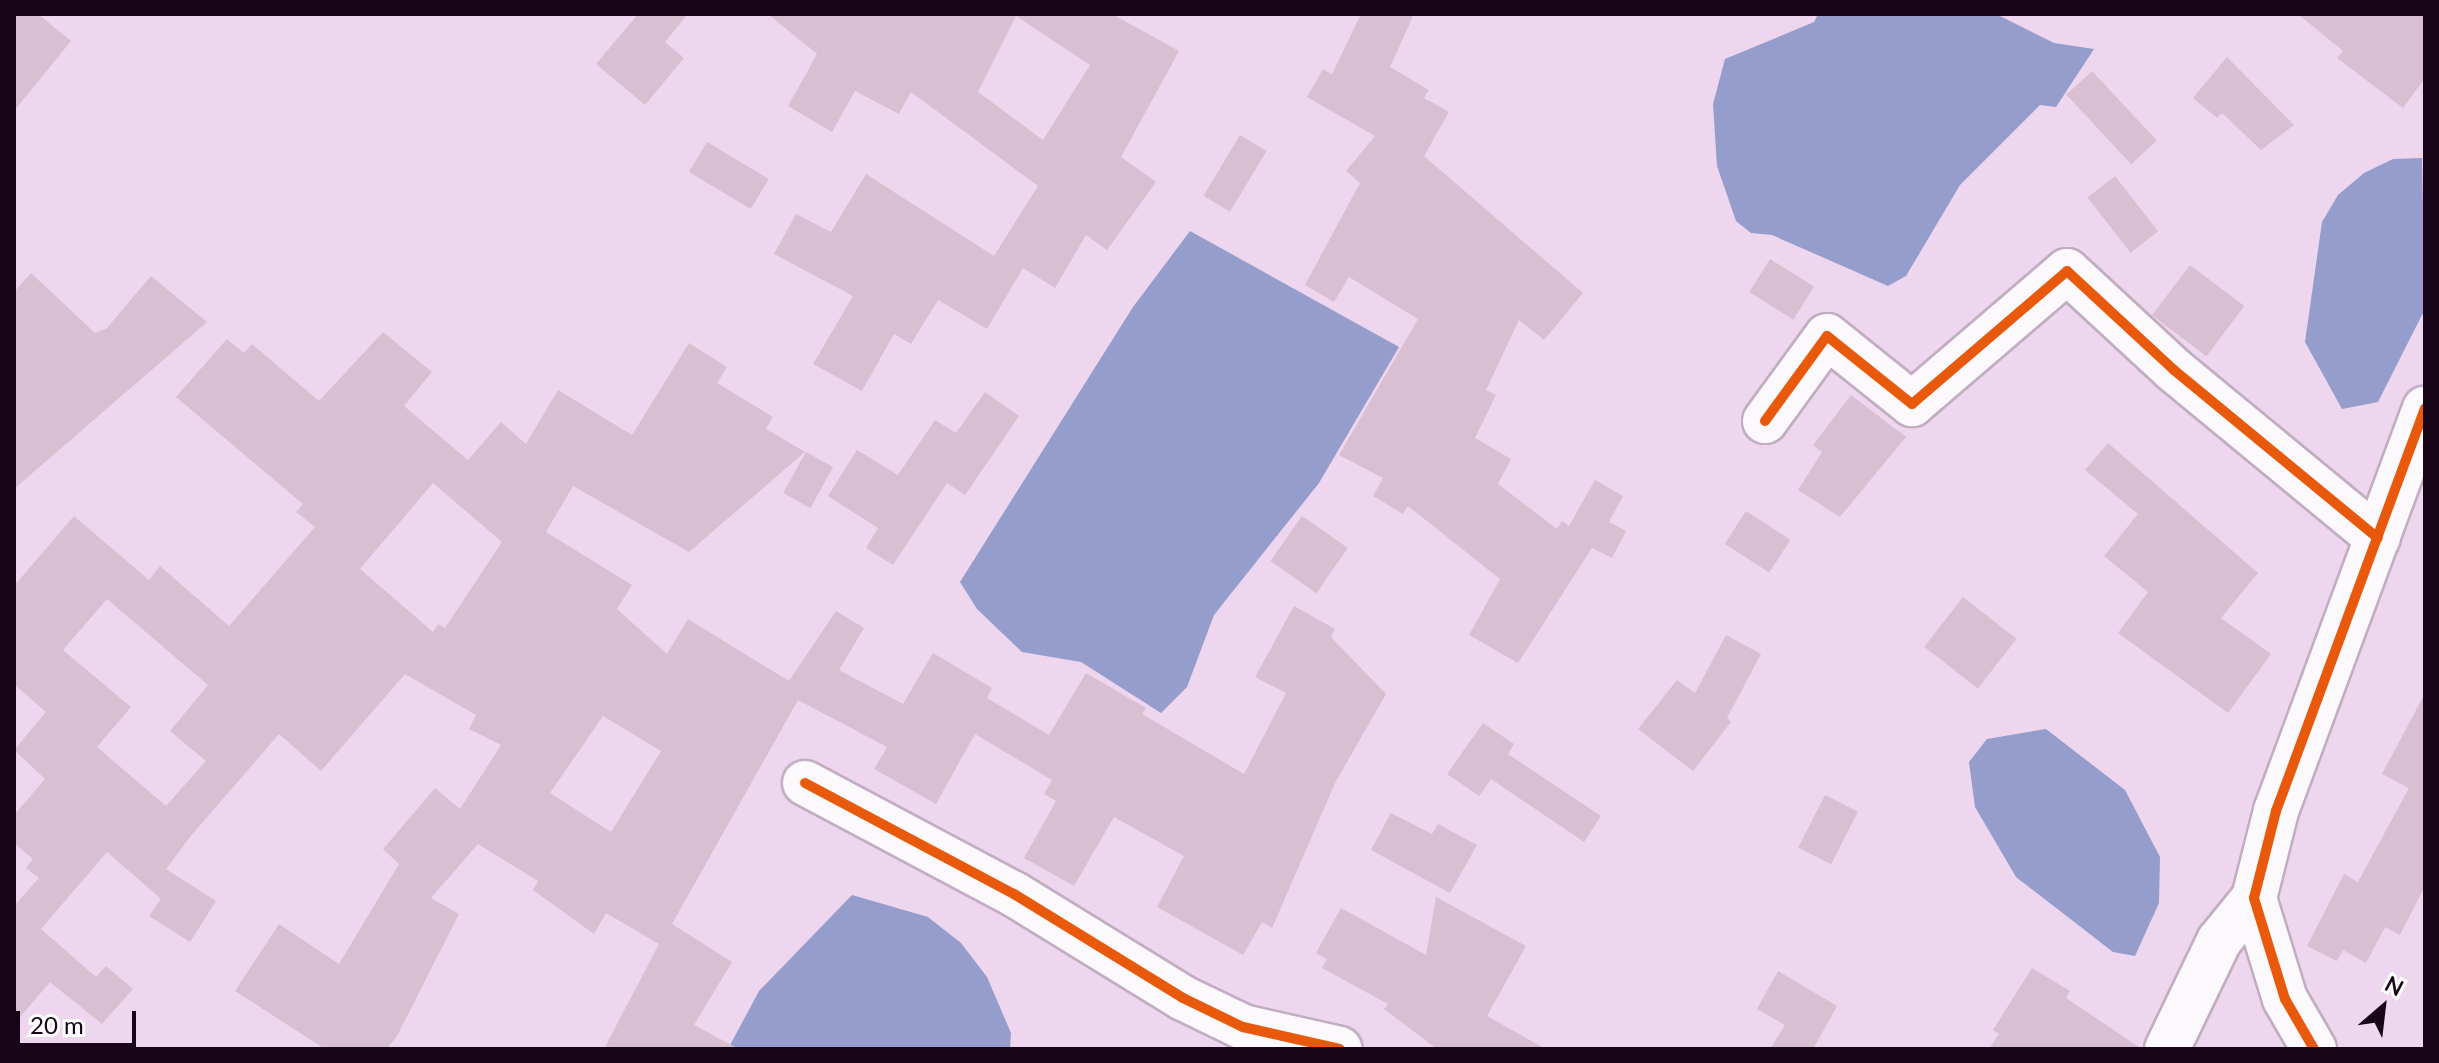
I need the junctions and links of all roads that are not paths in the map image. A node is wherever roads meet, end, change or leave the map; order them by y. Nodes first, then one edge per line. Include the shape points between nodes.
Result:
1 (2425, 409) edge
2 (1765, 421) dead end
3 (2378, 538) junction
4 (805, 783) dead end
5 (2254, 898) junction
6 (1340, 1049) edge
7 (2167, 1049) edge
8 (2314, 1049) edge

1 - 3 street
2 - 3 street via 1827,336 1912,404 2067,271 2174,370
3 - 5 street via 2276,811
4 - 6 street via 1014,894 1132,972 1195,1004 1243,1027
5 - 7 street via 2219,941
5 - 8 street via 2285,999

